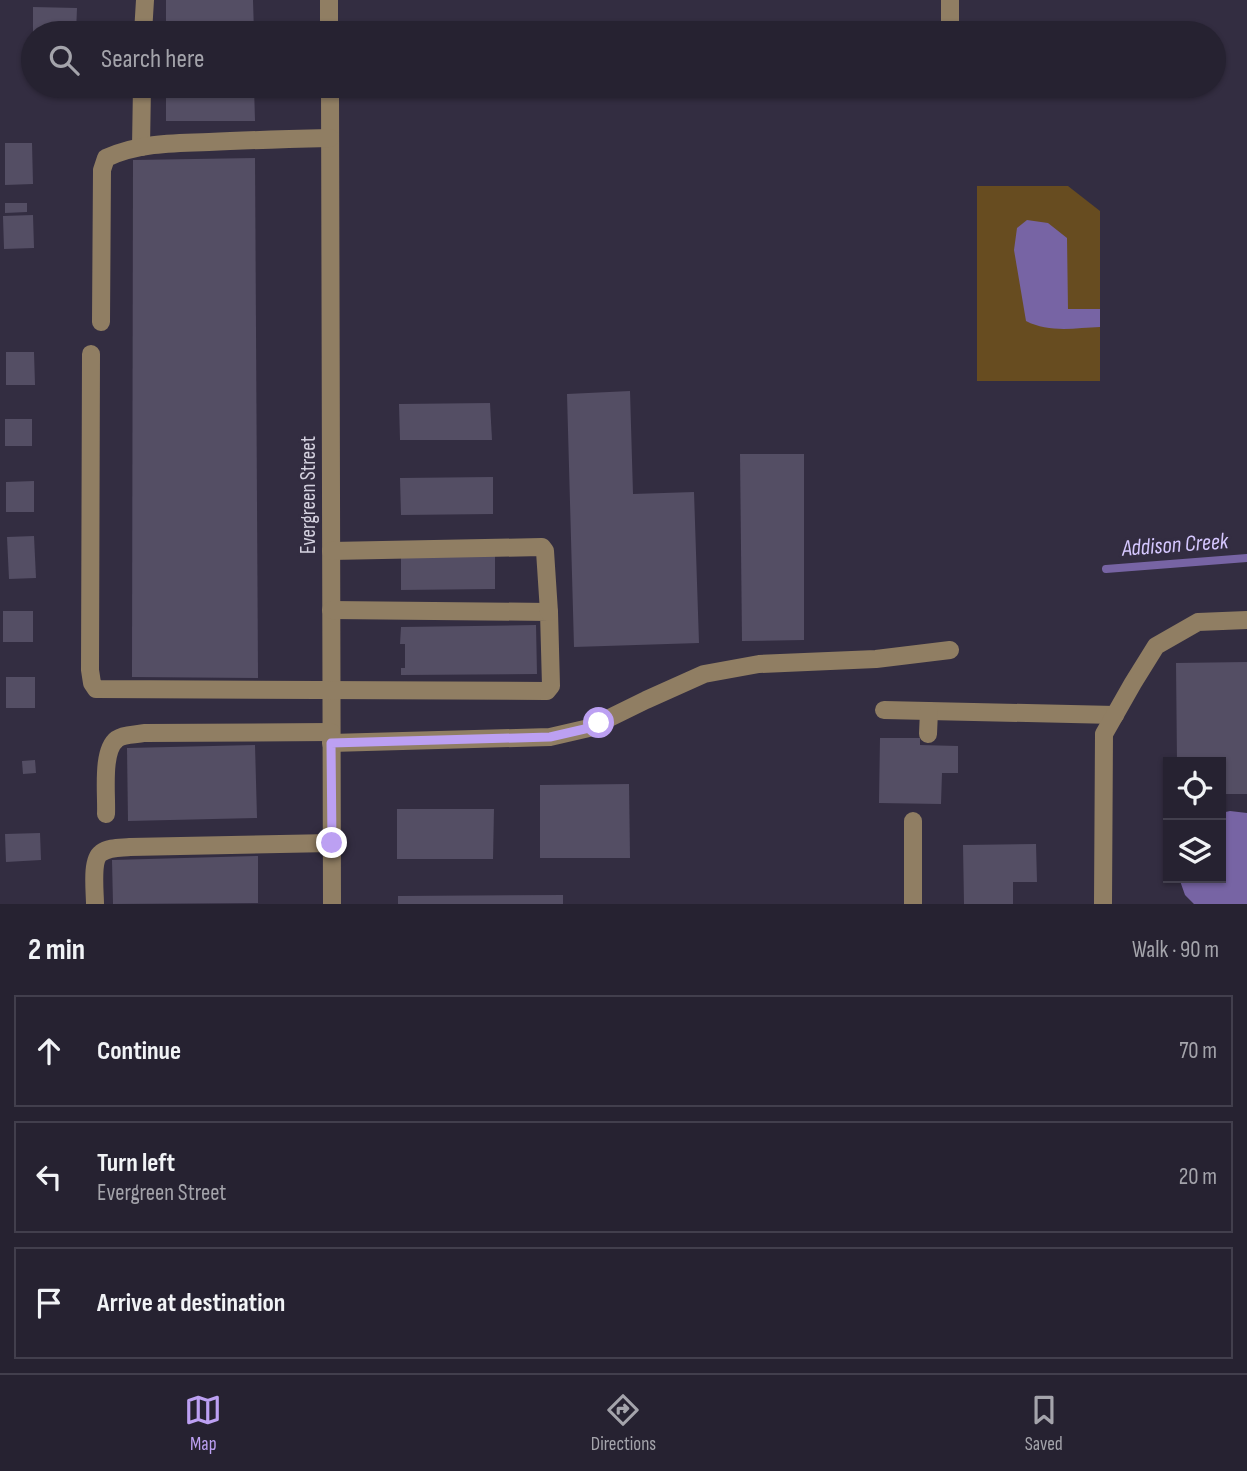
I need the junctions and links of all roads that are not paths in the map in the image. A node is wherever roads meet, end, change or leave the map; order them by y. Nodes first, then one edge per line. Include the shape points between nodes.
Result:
1 (145, 0) edge
2 (329, 0) edge
3 (950, 0) edge
4 (144, 21) edge
5 (330, 21) edge
6 (950, 21) edge
7 (142, 98) edge
8 (330, 98) edge
9 (330, 138) junction
10 (141, 147) junction
11 (101, 322) dead end
12 (91, 354) dead end
13 (331, 551) junction
14 (331, 610) junction
15 (549, 612) junction
16 (1247, 620) edge
17 (950, 650) dead end
18 (331, 690) junction
19 (884, 710) dead end
20 (929, 711) junction
21 (1115, 715) junction
22 (928, 734) dead end
23 (331, 737) junction
24 (106, 814) dead end
25 (913, 821) dead end
26 (332, 843) junction
27 (94, 904) edge
28 (332, 904) edge
29 (913, 904) edge
30 (1102, 904) edge

1 - 4 street
2 - 5 street
3 - 6 street
7 - 10 street
8 - 9 street, Evergreen Street
9 - 10 street
9 - 13 street, Evergreen Street
10 - 11 street via 106,158 102,170
12 - 18 street via 90,670 96,689
13 - 14 street, Evergreen Street
13 - 15 street via 542,547
14 - 15 street
14 - 18 street, Evergreen Street
15 - 18 street via 551,687 547,691
16 - 21 street via 1198,622 1157,646
17 - 23 street via 876,659 759,664 704,674 589,728 550,737
18 - 23 street, Evergreen Street
19 - 20 street
20 - 21 street
20 - 22 street
21 - 30 street via 1104,734
23 - 24 street via 144,733 120,737 110,746 107,760
23 - 26 street, Evergreen Street
25 - 29 street
26 - 27 street via 103,851 95,865
26 - 28 street, Evergreen Street

